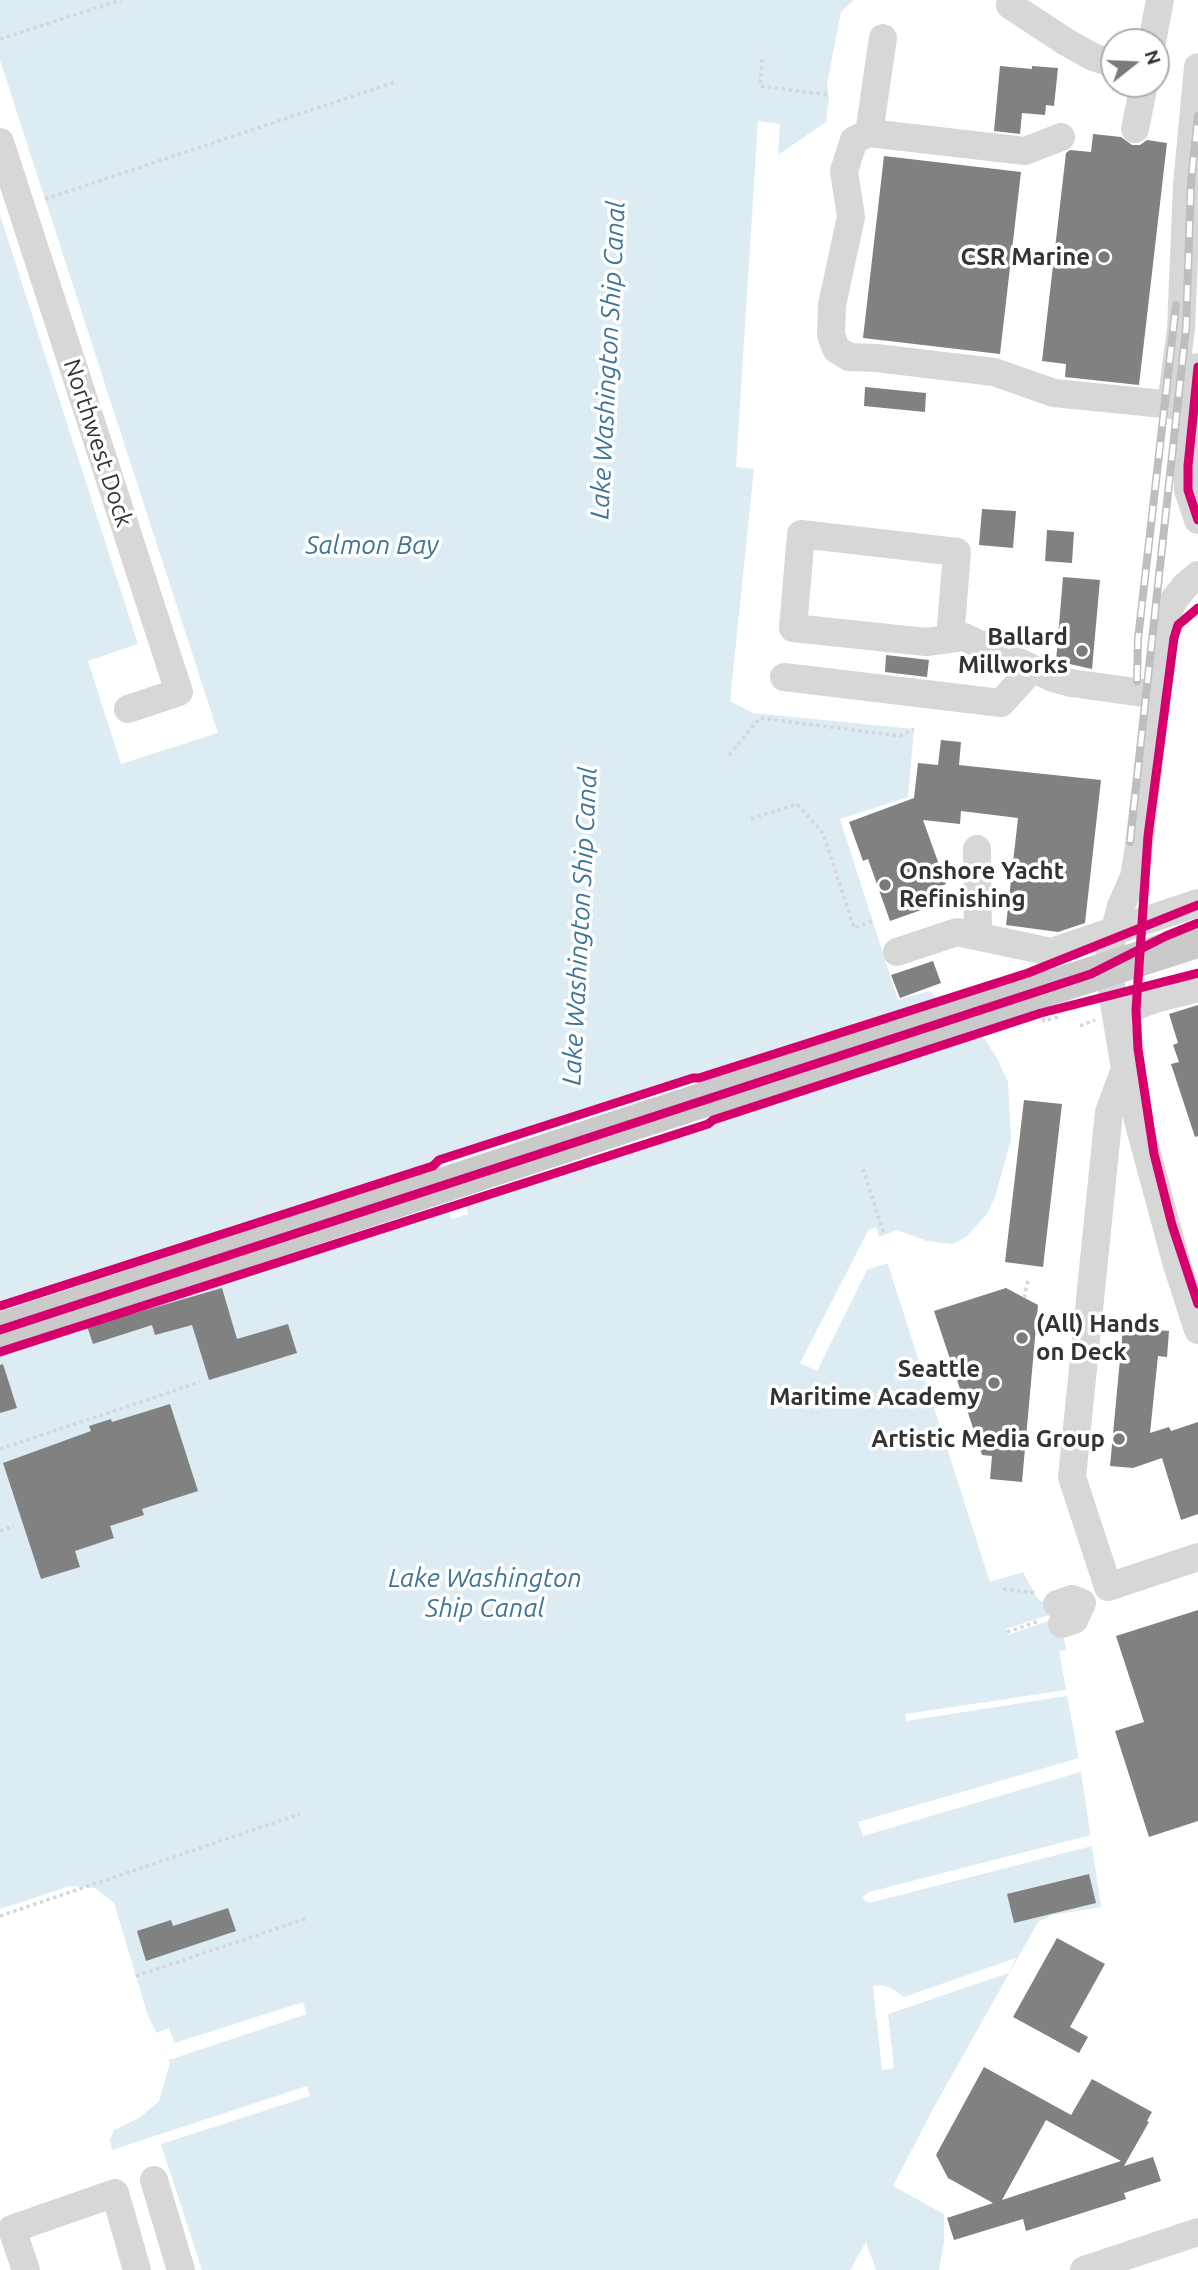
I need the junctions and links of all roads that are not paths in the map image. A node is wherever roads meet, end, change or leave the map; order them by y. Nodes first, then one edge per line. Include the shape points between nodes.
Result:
1 (1160, 0) edge
2 (1010, 5) dead end
3 (1155, 28) edge
4 (884, 38) dead end
5 (1100, 59) edge
6 (1198, 68) edge
7 (1141, 98) edge
8 (1191, 104) edge
9 (1135, 129) dead end
10 (869, 133) junction
11 (1061, 137) dead end
12 (0, 142) edge
13 (1198, 367) edge
14 (1183, 406) junction
15 (1198, 520) edge
16 (1198, 575) edge
17 (950, 639) junction
18 (1032, 669) junction
19 (784, 677) dead end
20 (1157, 695) junction
21 (128, 709) dead end
22 (976, 849) dead end
23 (1198, 903) edge
24 (1198, 923) edge
25 (1114, 931) junction
26 (978, 936) junction
27 (1198, 940) edge
28 (897, 952) dead end
29 (1198, 956) edge
30 (1091, 974) junction
31 (1198, 988) edge
32 (1116, 1013) junction
33 (1125, 1069) junction
34 (0, 1330) edge
35 (1198, 1330) edge
36 (1198, 1557) edge
37 (154, 2180) dead end
38 (1198, 2232) edge
39 (26, 2270) edge
40 (137, 2270) edge
41 (181, 2270) edge
42 (1084, 2270) edge

1 - 3 street
2 - 5 street
4 - 10 street
6 - 8 street
7 - 9 street
8 - 14 street via 1181,329
10 - 11 street via 1025,151
10 - 14 street via 854,140 844,171 851,216 832,305 831,335 836,349 849,358 995,372 1054,393
12 - 21 street, Northwest Dock via 179,692
13 - 14 street
14 - 15 street via 1188,490
16 - 20 street via 1174,600 1166,617
17 - 17 street via 957,552 801,534 793,628 926,642
17 - 18 street via 964,637
18 - 19 street via 1001,703
18 - 20 street via 1070,683
20 - 25 street via 1136,867
22 - 26 street
23 - 25 street
24 - 30 main road, bridge
25 - 26 street via 1051,952
25 - 32 street via 1110,979
26 - 28 street via 957,932
27 - 30 main road, bridge
29 - 30 main road, bridge
30 - 34 main road, bridge
31 - 32 street
32 - 33 street
33 - 35 street
33 - 36 street via 1110,1112 1072,1477 1108,1587
37 - 41 street
38 - 42 street
39 - 40 street via 12,2229 115,2193

